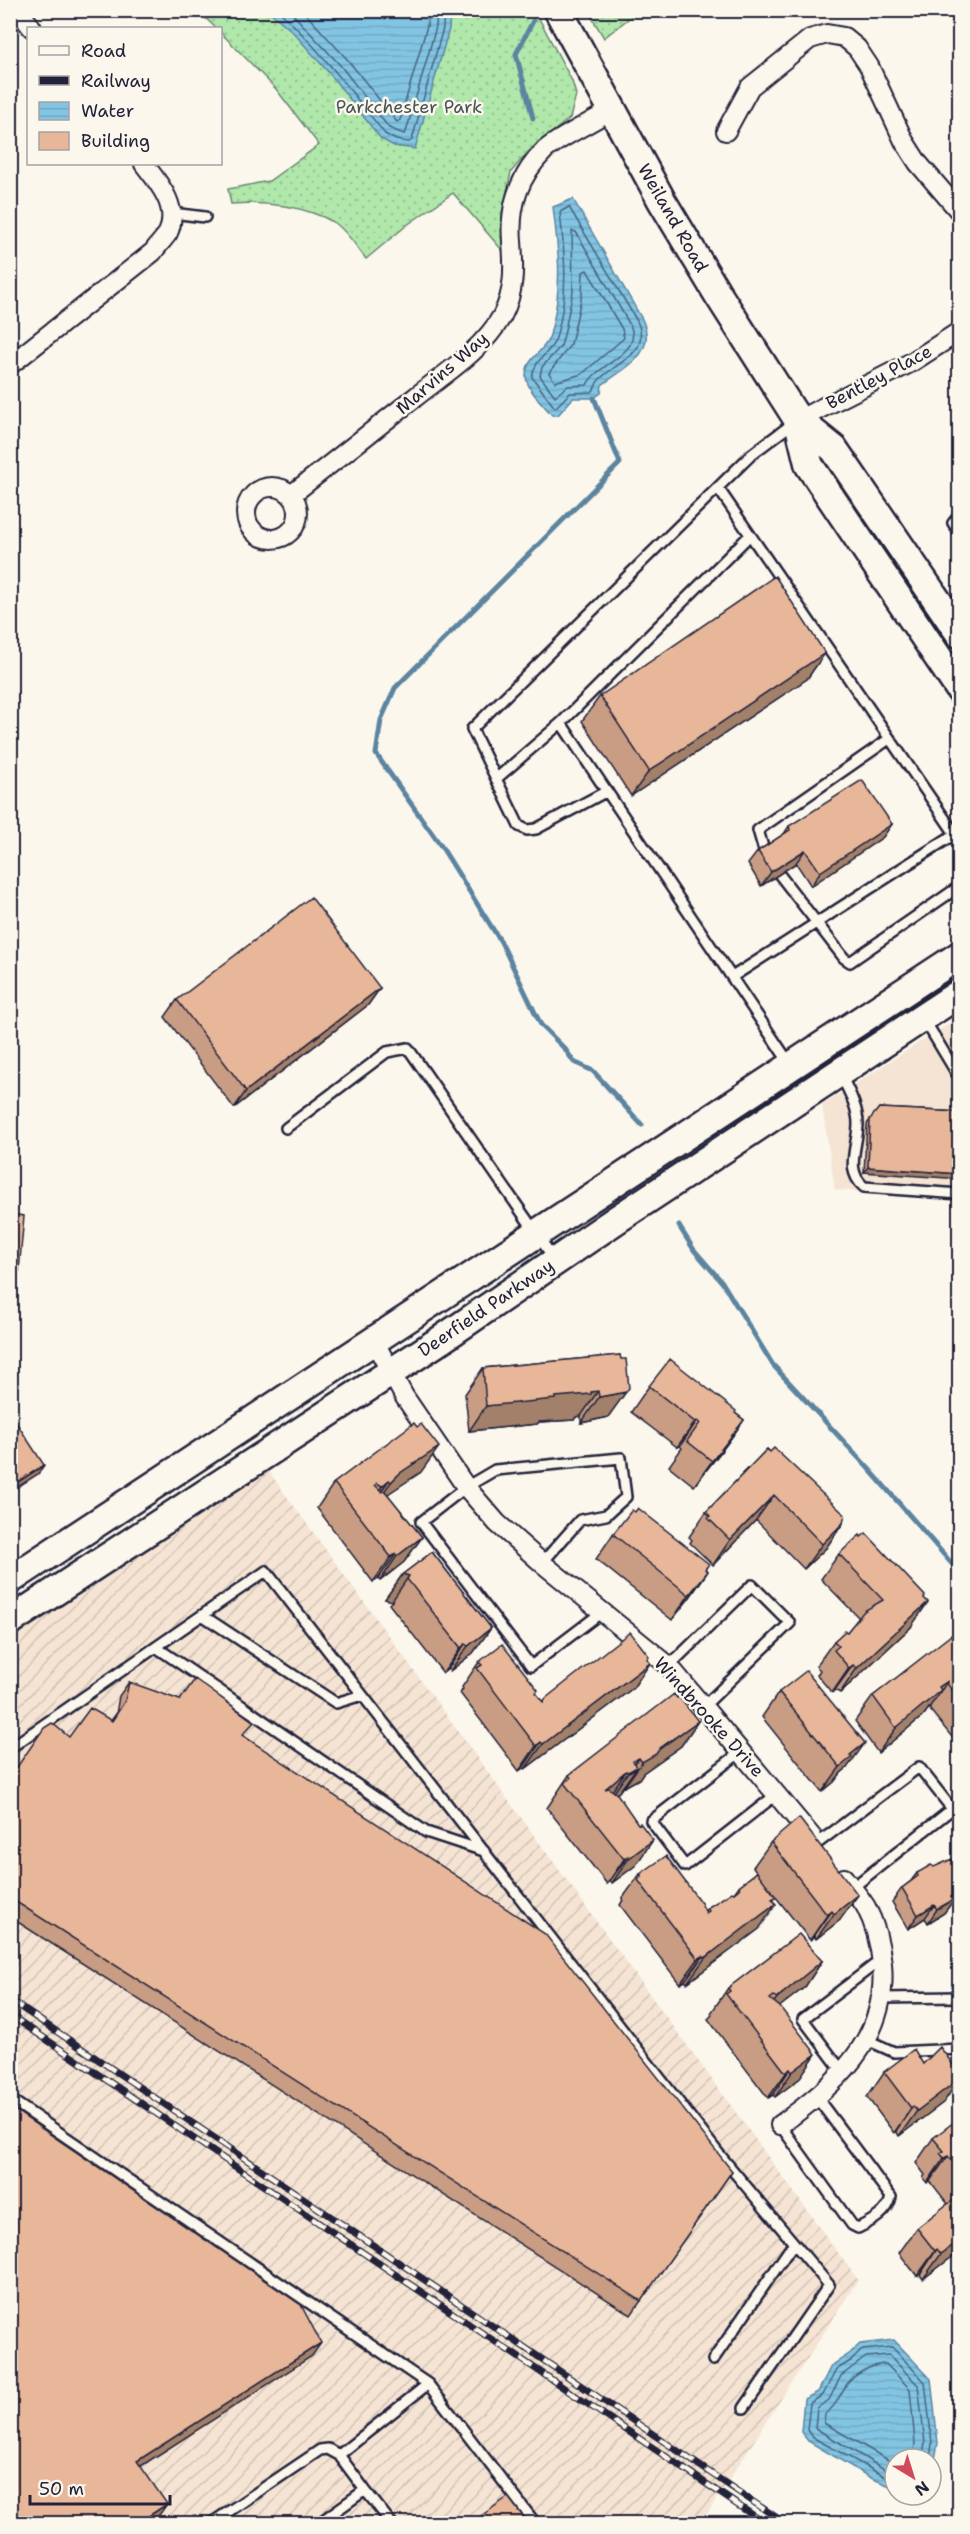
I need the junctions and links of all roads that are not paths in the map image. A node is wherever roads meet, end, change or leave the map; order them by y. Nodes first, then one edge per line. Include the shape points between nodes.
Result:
1 (18, 10) edge
2 (558, 10) edge
3 (31, 27) edge
4 (611, 110) junction
5 (726, 131) dead end
6 (145, 165) edge
7 (960, 212) edge
8 (172, 213) junction
9 (205, 217) dead end
10 (960, 331) edge
11 (10, 365) edge
12 (798, 420) junction
13 (718, 488) junction
14 (291, 495) dead end
15 (960, 514) edge
16 (960, 533) edge
17 (750, 535) junction
18 (945, 629) edge
19 (960, 690) edge
20 (561, 723) junction
21 (889, 739) junction
22 (496, 779) junction
23 (607, 791) junction
24 (957, 837) edge
25 (765, 854) edge
26 (779, 874) edge
27 (960, 886) edge
28 (817, 922) junction
29 (960, 956) edge
30 (732, 977) junction
31 (960, 993) edge
32 (923, 1018) junction
33 (792, 1066) junction
34 (840, 1073) junction
35 (959, 1074) edge
36 (286, 1128) dead end
37 (960, 1194) edge
38 (538, 1234) junction
39 (555, 1261) junction
40 (374, 1341) junction
41 (390, 1372) junction
42 (466, 1487) junction
43 (542, 1563) junction
44 (10, 1581) edge
45 (602, 1612) junction
46 (202, 1616) junction
47 (10, 1621) edge
48 (156, 1647) junction
49 (669, 1666) junction
50 (362, 1695) junction
51 (704, 1706) junction
52 (10, 1748) edge
53 (742, 1751) junction
54 (777, 1794) junction
55 (818, 1843) junction
56 (484, 1851) junction
57 (852, 1888) junction
58 (882, 1959) junction
59 (960, 1997) edge
60 (881, 1998) junction
61 (867, 2040) junction
62 (960, 2049) edge
63 (842, 2071) junction
64 (817, 2098) junction
65 (10, 2099) edge
66 (780, 2126) joint
67 (793, 2244) junction
68 (713, 2360) dead end
69 (428, 2384) junction
70 (744, 2408) dead end
71 (339, 2455) junction
72 (365, 2490) junction
73 (210, 2523) edge
74 (318, 2523) edge
75 (392, 2523) edge
76 (536, 2523) edge

1 - 3 street
2 - 4 main road, Weiland Road
4 - 12 main road, Weiland Road via 719,296
4 - 14 street, Marvins Way via 546,149 516,193 510,218 515,272 512,294 488,336
5 - 7 street via 750,87 810,39 826,34 844,37 869,66 918,163
6 - 8 street via 163,188
8 - 9 lane
8 - 11 street via 168,233 153,252
10 - 12 street, Bentley Place via 912,362
12 - 13 lane via 752,454
12 - 18 main road, Weiland Road via 834,449
13 - 17 lane
13 - 22 lane via 472,729
15 - 16 lane via 953,523
17 - 20 lane
17 - 21 lane
18 - 19 main road, Weiland Road
20 - 22 lane
20 - 23 lane
21 - 24 lane
21 - 25 lane via 758,830
22 - 23 lane via 519,826 527,830 536,829
23 - 30 lane
24 - 28 lane
26 - 28 lane
27 - 28 lane via 850,962
28 - 30 lane
29 - 33 main road, Deerfield Parkway
30 - 33 lane
31 - 32 main road, Deerfield Parkway
32 - 34 main road, Deerfield Parkway
32 - 35 lane
33 - 38 main road, Deerfield Parkway
34 - 37 lane via 854,1103 858,1123 852,1166 856,1180 864,1187
34 - 39 main road, Deerfield Parkway
36 - 38 lane via 387,1052 408,1048
38 - 39 lane
38 - 40 main road, Deerfield Parkway
39 - 41 main road, Deerfield Parkway
40 - 41 street, Windbrooke Drive
40 - 44 main road, Deerfield Parkway
41 - 42 street, Windbrooke Drive
41 - 47 main road, Deerfield Parkway
42 - 43 street, Windbrooke Drive via 497,1523
42 - 43 lane via 495,1470 621,1458 626,1497 606,1515 580,1520
42 - 45 lane via 421,1522 531,1666
43 - 45 street, Windbrooke Drive
45 - 49 street, Windbrooke Drive
46 - 48 lane
46 - 50 lane via 336,1703
46 - 50 lane via 266,1571
48 - 52 lane
48 - 56 lane via 426,1832
49 - 51 street, Windbrooke Drive
49 - 51 lane via 752,1585 790,1623
50 - 56 lane
51 - 53 street, Windbrooke Drive
53 - 54 street, Windbrooke Drive
53 - 54 lane via 651,1821 685,1866
54 - 55 street, Windbrooke Drive
55 - 57 street, Windbrooke Drive
55 - 57 lane via 919,1767 952,1809
56 - 67 lane
57 - 58 street, Windbrooke Drive via 866,1908
58 - 60 street, Windbrooke Drive
58 - 63 lane via 803,2019
59 - 60 lane
60 - 61 street, Windbrooke Drive via 879,2014
61 - 62 lane via 894,2052
61 - 63 street, Windbrooke Drive
63 - 64 street, Windbrooke Drive
64 - 66 street, Windbrooke Drive
64 - 66 lane via 891,2197 889,2206 871,2222 858,2228 852,2225
65 - 69 lane
67 - 68 lane
67 - 70 lane via 829,2285
69 - 71 lane
69 - 76 lane
71 - 72 lane
71 - 73 lane via 327,2448 320,2450
72 - 74 lane
72 - 75 lane

